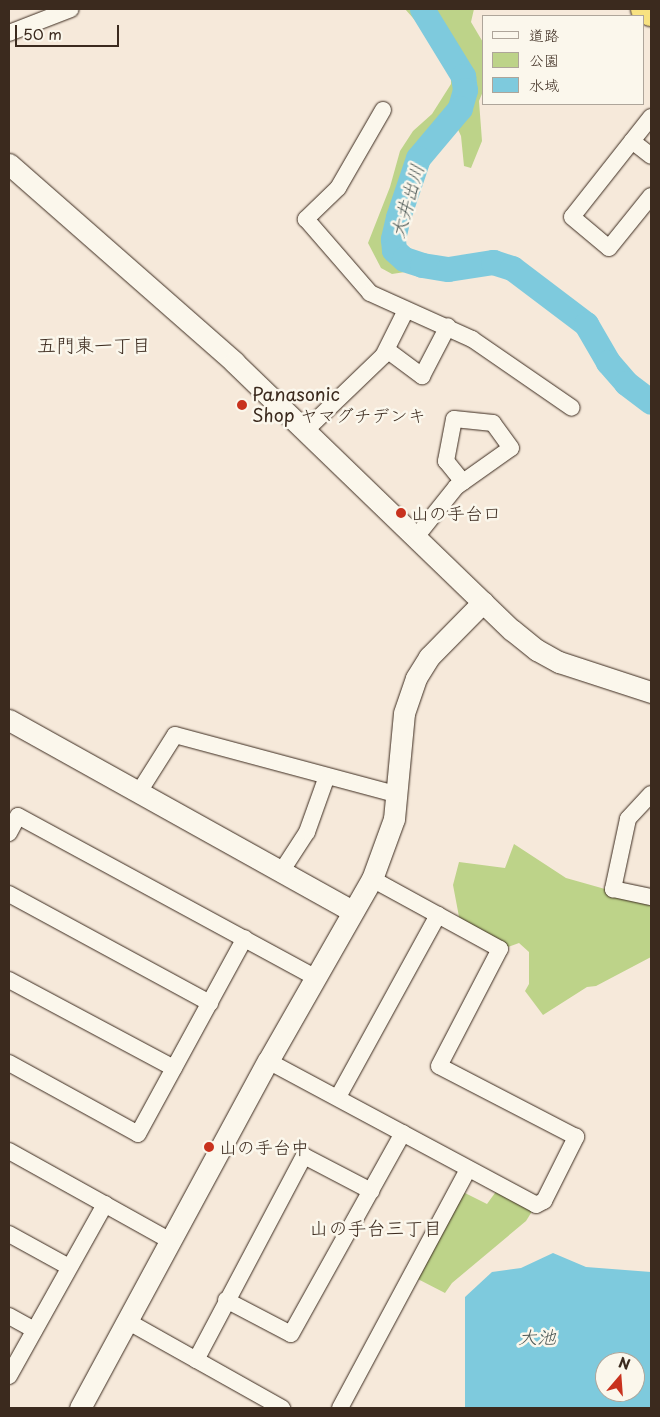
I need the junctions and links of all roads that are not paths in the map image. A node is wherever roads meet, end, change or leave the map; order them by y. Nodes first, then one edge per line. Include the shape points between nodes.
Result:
1 (71, 9) edge
2 (645, 9) edge
3 (651, 12) edge
4 (9, 33) edge
5 (383, 110) dead end
6 (651, 117) edge
7 (632, 141) junction
8 (651, 156) edge
9 (9, 164) edge
10 (651, 196) edge
11 (406, 310) junction
12 (448, 326) junction
13 (387, 350) junction
14 (572, 408) dead end
15 (306, 431) junction
16 (463, 482) dead end
17 (416, 537) junction
18 (483, 602) junction
19 (651, 692) edge
20 (10, 724) edge
21 (327, 776) junction
22 (139, 792) junction
23 (395, 794) junction
24 (651, 794) edge
25 (9, 833) edge
26 (281, 872) junction
27 (372, 879) junction
28 (9, 894) edge
29 (651, 897) edge
30 (352, 911) junction
31 (438, 915) junction
32 (245, 938) junction
33 (316, 977) junction
34 (9, 980) edge
35 (210, 1003) junction
36 (268, 1061) junction
37 (9, 1063) edge
38 (174, 1068) junction
39 (338, 1097) junction
40 (403, 1133) junction
41 (9, 1151) edge
42 (468, 1169) junction
43 (371, 1191) junction
44 (105, 1204) junction
45 (9, 1234) edge
46 (172, 1241) junction
47 (69, 1268) junction
48 (226, 1300) junction
49 (9, 1316) edge
50 (127, 1321) junction
51 (34, 1330) junction
52 (196, 1360) junction
53 (9, 1376) edge
54 (80, 1408) edge
55 (282, 1408) edge
56 (340, 1408) edge

1 - 4 street
2 - 3 highway
5 - 11 street via 338,188 306,219 370,293
6 - 7 street
7 - 8 street
7 - 10 street via 572,217 609,248
9 - 15 street via 234,362
11 - 12 street
11 - 13 street
12 - 13 street via 422,376
12 - 14 street
13 - 15 street
15 - 17 street
16 - 17 street
17 - 18 street
18 - 19 street via 537,650 559,662
18 - 23 street via 429,657 416,678 404,713
20 - 22 street
21 - 22 street via 175,735
21 - 23 street
21 - 26 street via 307,832
22 - 26 street
23 - 27 street via 394,819
24 - 29 street via 628,820 613,889
25 - 32 street via 18,816
26 - 30 street
27 - 30 street
27 - 31 street
28 - 35 street
30 - 33 street
31 - 39 street
31 - 42 street via 500,948 439,1066 576,1138 544,1201 536,1205
32 - 33 street
32 - 35 street
33 - 36 street
34 - 38 street
35 - 38 street
36 - 39 street
36 - 46 street
37 - 38 street via 138,1134
39 - 40 street
40 - 42 street
40 - 43 street
41 - 44 street
42 - 56 street
43 - 48 street via 291,1334
43 - 48 street via 304,1156
44 - 46 street
44 - 47 street
45 - 47 street
46 - 50 street
47 - 51 street
48 - 52 street
49 - 51 street
50 - 52 street
50 - 54 street
51 - 53 street
52 - 55 street

